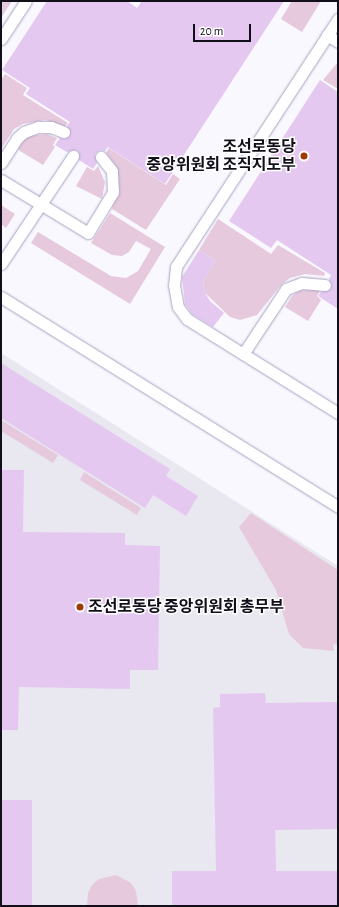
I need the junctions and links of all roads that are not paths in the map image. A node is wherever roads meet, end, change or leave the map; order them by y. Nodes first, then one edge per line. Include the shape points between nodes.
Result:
1 (26, 1) edge
2 (338, 19) edge
3 (327, 35) junction
4 (1, 39) edge
5 (338, 42) edge
6 (64, 132) dead end
7 (73, 156) dead end
8 (101, 157) dead end
9 (1, 163) edge
10 (1, 180) edge
11 (41, 204) junction
12 (1, 264) edge
13 (325, 285) dead end
14 (1, 297) edge
15 (243, 354) junction
16 (338, 412) edge
17 (338, 507) edge

1 - 4 lane
2 - 3 lane
3 - 5 lane
3 - 15 lane via 176,266 174,285 178,307 187,319
6 - 9 lane via 38,127 24,132 17,138
7 - 11 lane
8 - 11 lane via 112,171 113,192 88,233
10 - 11 lane
11 - 12 lane
13 - 15 lane via 302,283 286,289
14 - 17 lane
15 - 16 lane

